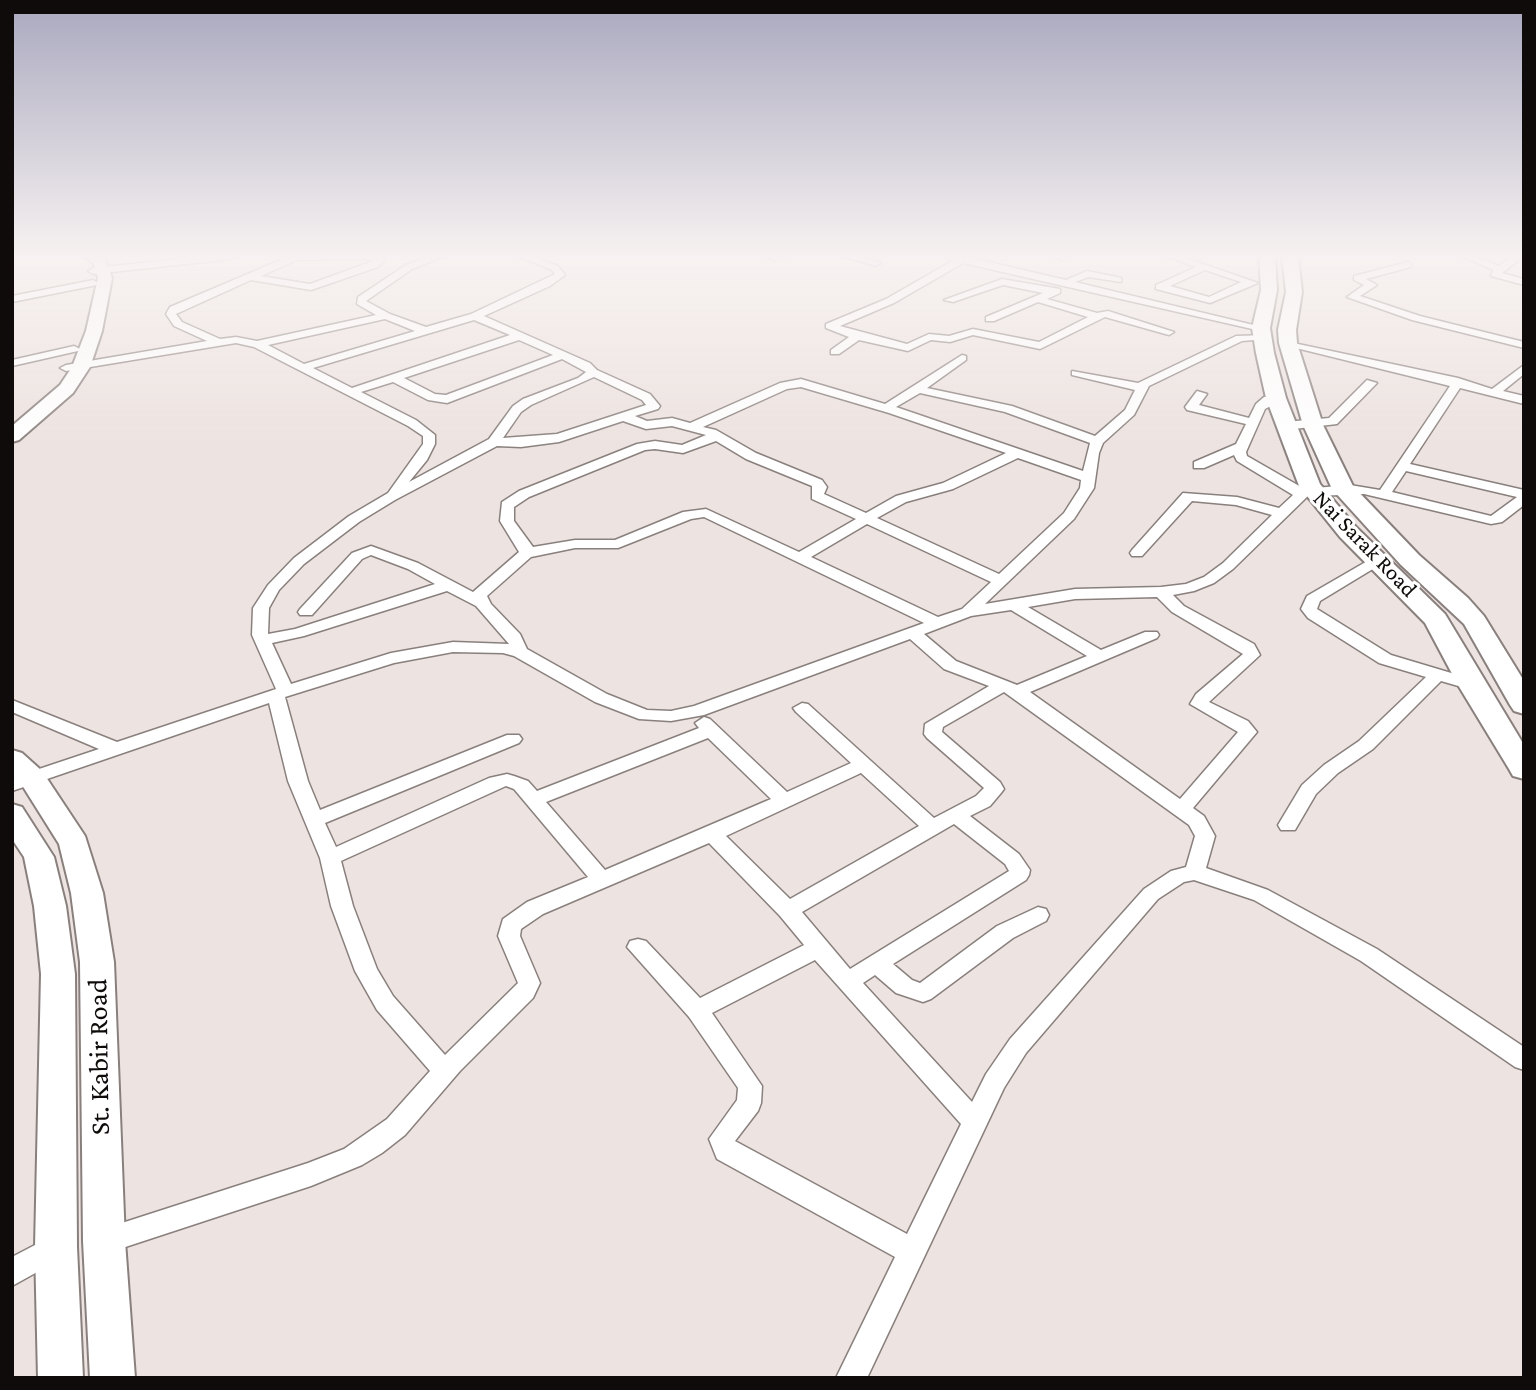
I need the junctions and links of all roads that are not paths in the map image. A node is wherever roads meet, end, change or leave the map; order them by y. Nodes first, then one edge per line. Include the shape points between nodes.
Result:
1 (80, 321) edge
2 (94, 321) edge
3 (176, 321) edge
4 (364, 321) edge
5 (399, 321) edge
6 (459, 321) edge
7 (486, 321) edge
8 (840, 321) edge
9 (1088, 321) edge
10 (1135, 321) edge
11 (1218, 321) edge
12 (1262, 321) edge
13 (1289, 321) edge
14 (1427, 321) edge
15 (426, 331) junction
16 (1170, 332) dead end
17 (1262, 332) junction
18 (519, 336) junction
19 (857, 336) junction
20 (219, 342) junction
21 (1288, 343) junction
22 (257, 344) junction
23 (1524, 345) edge
24 (74, 349) junction
25 (835, 352) dead end
26 (562, 355) junction
27 (962, 358) dead end
28 (12, 363) edge
29 (74, 367) junction
30 (302, 368) junction
31 (1524, 368) edge
32 (593, 372) junction
33 (1076, 373) dead end
34 (393, 377) junction
35 (1458, 382) junction
36 (1371, 383) dead end
37 (1143, 388) junction
38 (918, 389) junction
39 (351, 392) junction
40 (1495, 392) junction
41 (1202, 394) dead end
42 (1276, 398) junction
43 (1524, 400) edge
44 (886, 408) junction
45 (625, 417) junction
46 (12, 422) edge
47 (1251, 422) junction
48 (1313, 425) junction
49 (1285, 426) junction
50 (690, 428) junction
51 (12, 436) edge
52 (716, 436) junction
53 (1097, 441) junction
54 (494, 442) junction
55 (1240, 447) junction
56 (1015, 454) junction
57 (1199, 465) dead end
58 (1404, 467) junction
59 (1089, 478) junction
60 (1343, 489) junction
61 (1309, 491) junction
62 (1384, 494) junction
63 (1524, 496) edge
64 (390, 497) junction
65 (1280, 513) junction
66 (866, 518) junction
67 (526, 553) junction
68 (1137, 553) dead end
69 (800, 557) junction
70 (1376, 561) junction
71 (1000, 580) junction
72 (449, 585) junction
73 (1161, 592) junction
74 (480, 602) junction
75 (1011, 603) junction
76 (306, 612) dead end
77 (968, 612) junction
78 (939, 624) junction
79 (913, 633) junction
80 (1151, 635) dead end
81 (262, 640) junction
82 (520, 652) junction
83 (1100, 656) junction
84 (1437, 676) junction
85 (1472, 685) junction
86 (1010, 688) junction
87 (280, 692) junction
88 (1523, 702) edge
89 (12, 705) edge
90 (802, 708) dead end
91 (692, 712) junction
92 (711, 730) junction
93 (513, 739) dead end
94 (114, 748) junction
95 (864, 764) junction
96 (1524, 769) edge
97 (19, 774) edge
98 (534, 799) junction
99 (785, 801) junction
100 (1181, 810) junction
101 (12, 814) edge
102 (956, 815) junction
103 (314, 820) junction
104 (1288, 825) dead end
105 (932, 827) junction
106 (712, 834) junction
107 (330, 858) junction
108 (1195, 872) junction
109 (602, 880) junction
110 (788, 910) junction
111 (1038, 915) dead end
112 (638, 947) dead end
113 (818, 947) junction
114 (877, 964) junction
115 (848, 981) junction
116 (697, 1010) junction
117 (1524, 1060) edge
118 (445, 1072) junction
119 (974, 1121) junction
120 (104, 1241) junction
121 (56, 1247) junction
122 (911, 1251) junction
123 (12, 1273) edge
124 (61, 1378) edge
125 (113, 1378) edge
126 (851, 1378) edge

1 - 24 main road
2 - 29 main road via 94,331
3 - 20 street
4 - 22 street
5 - 15 street
6 - 15 street
7 - 18 street
8 - 19 street via 830,326
9 - 19 street via 1040,346 973,332 950,339 929,337 908,348
10 - 16 street
11 - 17 street
12 - 17 main road, Nai Sarak Road
13 - 21 main road, Nai Sarak Road
14 - 23 street
15 - 30 street
17 - 37 street via 1214,349 1149,380
17 - 42 main road, Nai Sarak Road
18 - 26 street
18 - 34 street
19 - 25 street
20 - 22 street
20 - 29 street
21 - 35 street
21 - 48 main road, Nai Sarak Road
22 - 30 street
24 - 28 street
24 - 29 main road
26 - 32 street
26 - 34 street via 447,399 432,397
27 - 38 street
29 - 46 main road
29 - 51 main road via 67,389
30 - 39 street
31 - 40 street
32 - 45 street via 654,403
32 - 54 street via 517,409
33 - 37 street
34 - 39 street
35 - 40 street
35 - 58 street
36 - 48 street via 1338,418
37 - 53 street via 1130,412
38 - 44 street
38 - 53 street via 1008,409
39 - 64 street via 429,435 420,460
40 - 43 street
41 - 47 street via 1191,407
42 - 47 street via 1260,407
42 - 49 main road, Nai Sarak Road
44 - 50 street via 796,383
44 - 56 street
45 - 50 street via 646,425 669,422
45 - 54 street via 559,438
47 - 55 street
48 - 49 street
48 - 60 main road, Nai Sarak Road
49 - 61 main road, Nai Sarak Road
50 - 52 street
52 - 66 street via 817,483 817,496
52 - 67 street via 683,449 642,447 512,500 507,521
53 - 59 street
54 - 64 street
55 - 57 street
55 - 61 street via 1242,458
56 - 59 street
56 - 66 street
58 - 62 street
58 - 63 street
59 - 71 street via 1069,516
60 - 61 street
60 - 62 street
60 - 88 main road, Nai Sarak Road via 1475,621
61 - 65 street
61 - 70 main road, Nai Sarak Road
62 - 63 street via 1491,520
64 - 81 street via 329,537 273,587 261,608
65 - 68 street via 1237,501 1188,496
65 - 73 street via 1209,580
66 - 69 street
66 - 71 street
67 - 69 street via 575,544 618,544 701,512
67 - 74 street via 483,589
69 - 78 street
70 - 84 street via 1325,591 1309,609 1385,659
70 - 85 main road, Nai Sarak Road via 1436,619
71 - 77 street
72 - 74 street
72 - 76 street via 392,557 365,551
72 - 81 street
73 - 75 street via 1074,594
73 - 100 street via 1178,609 1248,648 1252,655 1199,704 1248,732
74 - 82 street via 514,638
75 - 77 street
75 - 83 street
77 - 78 street
78 - 79 street
79 - 86 street via 950,665
79 - 91 street
80 - 83 street
81 - 87 street
82 - 87 street via 479,646 433,650
82 - 91 street via 645,715
83 - 86 street
84 - 85 street
84 - 104 street via 1366,745 1321,778
85 - 96 main road, Nai Sarak Road
86 - 100 street
86 - 102 street via 940,718 932,729 994,789 983,801
87 - 94 street
87 - 103 street via 298,781
89 - 94 street
90 - 95 street
91 - 92 street
92 - 98 street
92 - 99 street
93 - 103 street
94 - 97 street
95 - 99 street
95 - 105 street
97 - 120 main road, St. Kabir Road via 74,844 87,894 97,962
98 - 107 street via 514,781 496,782
98 - 109 street
99 - 106 street
100 - 108 street via 1197,821 1205,836
101 - 121 main road, St. Kabir Road via 39,857 58,974
102 - 105 street
102 - 114 street via 1012,859 1019,875
103 - 107 street
105 - 110 street
106 - 109 street
106 - 110 street
107 - 118 street via 366,971 385,1003
108 - 117 street via 1261,895 1357,948
108 - 119 street via 1178,876 1152,894 1074,981 1018,1046
109 - 118 street via 535,908 511,925 509,936 529,982 525,992
110 - 113 street
111 - 114 street via 1005,932 923,993 904,987
112 - 116 street
113 - 115 street
113 - 116 street
114 - 115 street
115 - 119 street
116 - 122 street via 750,1086 749,1103 722,1139 726,1150
118 - 120 street via 396,1127 353,1157
119 - 122 street
120 - 125 main road, St. Kabir Road
121 - 123 street
121 - 124 main road, St. Kabir Road
122 - 126 street

